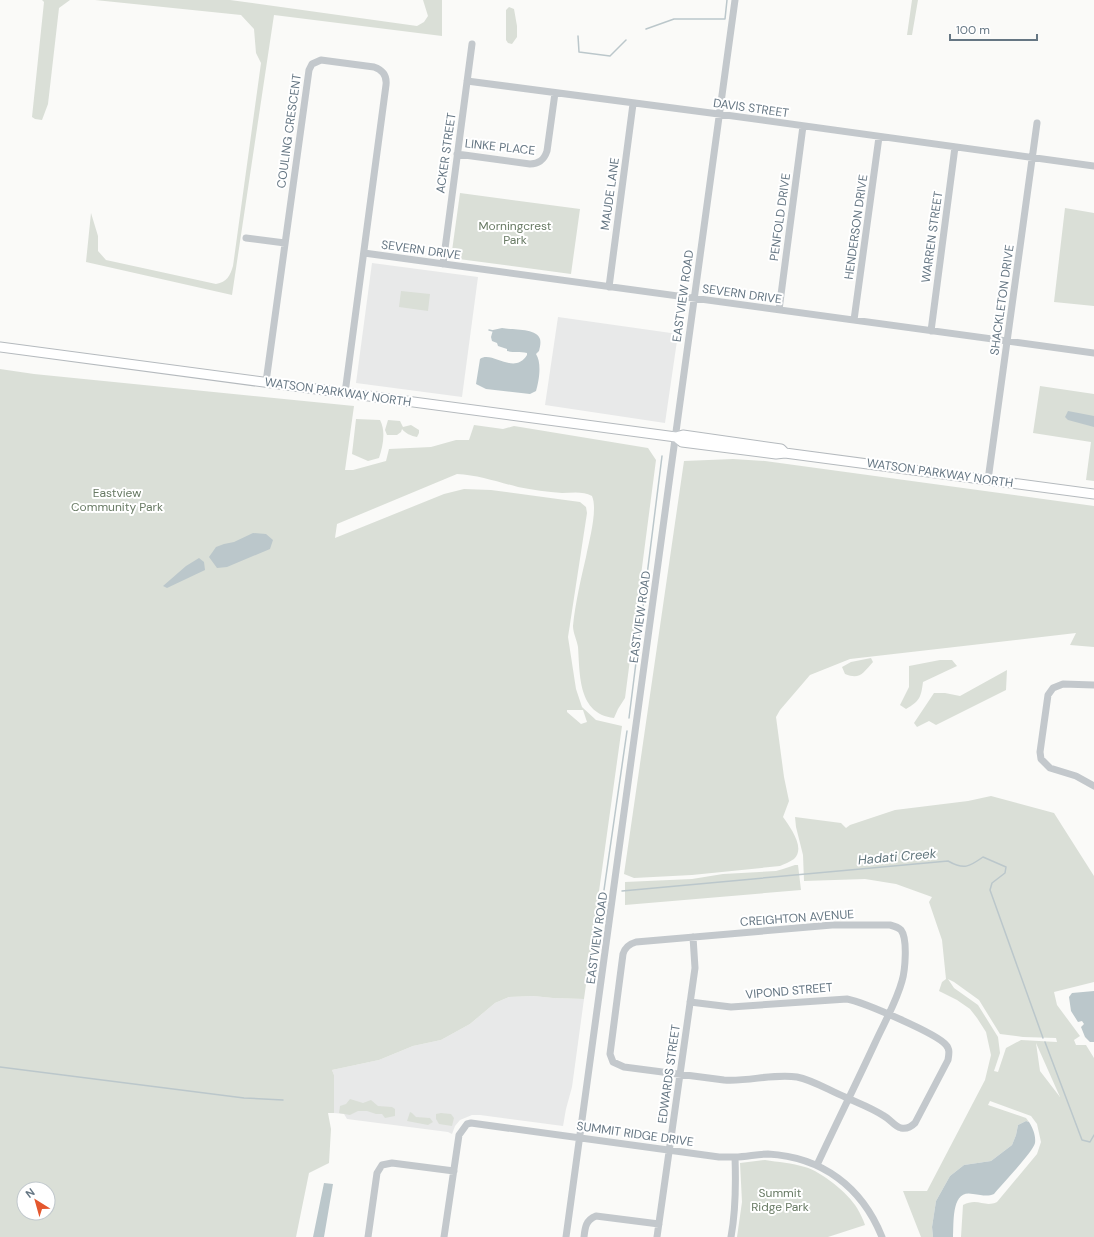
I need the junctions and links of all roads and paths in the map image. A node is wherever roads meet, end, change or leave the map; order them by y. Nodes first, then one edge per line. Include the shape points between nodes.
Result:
1 (735, 0) edge
2 (472, 44) dead end
3 (467, 81) junction
4 (555, 93) junction
5 (633, 104) junction
6 (719, 114) junction
7 (1037, 123) dead end
8 (803, 126) junction
9 (879, 137) junction
10 (955, 147) junction
11 (457, 154) junction
12 (1032, 158) junction
13 (1094, 166) edge
14 (246, 238) dead end
15 (285, 243) junction
16 (364, 253) junction
17 (442, 264) junction
18 (609, 287) junction
19 (694, 299) junction
20 (778, 310) junction
21 (854, 320) junction
22 (931, 330) junction
23 (1008, 341) junction
24 (0, 347) edge
25 (1094, 353) edge
26 (266, 382) junction
27 (345, 393) junction
28 (676, 437) junction
29 (988, 480) junction
30 (1094, 494) edge
31 (1094, 685) edge
32 (1094, 786) edge
33 (693, 937) junction
34 (690, 1002) junction
35 (888, 1014) junction
36 (680, 1074) junction
37 (849, 1099) junction
38 (580, 1138) junction
39 (669, 1150) junction
40 (735, 1157) junction
41 (817, 1165) junction
42 (454, 1171) junction
43 (658, 1224) junction
44 (368, 1237) edge
45 (444, 1237) edge
46 (566, 1237) edge
47 (584, 1237) edge
48 (657, 1237) edge
49 (731, 1237) edge
50 (882, 1237) edge

1 - 6 street, EASTVIEW ROAD
2 - 3 street, ACKER STREET
3 - 4 street, DAVIS STREET
3 - 11 street, ACKER STREET
4 - 5 street, DAVIS STREET
4 - 11 street, LINKE PLACE via 547,151 539,163
5 - 6 street, DAVIS STREET
5 - 18 street, MAUDE LANE
6 - 8 street, DAVIS STREET
6 - 19 street, EASTVIEW ROAD
7 - 12 street, SHACKLETON DRIVE
8 - 9 street, DAVIS STREET
8 - 20 street, PENFOLD DRIVE
9 - 10 street, DAVIS STREET
9 - 21 street, HENDERSON DRIVE
10 - 12 street, DAVIS STREET
10 - 22 street, WARREN STREET
11 - 17 street, ACKER STREET
12 - 13 street, DAVIS STREET
12 - 23 street, SHACKLETON DRIVE
14 - 15 street
15 - 16 street, COULING CRESCENT via 308,74 312,64 326,60 378,68 386,78
15 - 26 street, COULING CRESCENT
16 - 17 street, SEVERN DRIVE
16 - 27 street, COULING CRESCENT
17 - 18 street, SEVERN DRIVE
18 - 19 street, SEVERN DRIVE
19 - 20 street, SEVERN DRIVE
19 - 28 street, EASTVIEW ROAD
20 - 21 street, SEVERN DRIVE
21 - 22 street, SEVERN DRIVE
22 - 23 street, SEVERN DRIVE
23 - 25 street, SEVERN DRIVE
23 - 29 street, SHACKLETON DRIVE
24 - 26 main road, WATSON PARKWAY NORTH
26 - 27 main road, WATSON PARKWAY NORTH
27 - 28 main road, WATSON PARKWAY NORTH
28 - 29 main road, WATSON PARKWAY NORTH via 682,442
28 - 38 street, EASTVIEW ROAD
29 - 30 main road, WATSON PARKWAY NORTH
31 - 32 street via 1062,684 1053,688 1048,695 1040,752 1041,759 1050,768 1076,776
33 - 34 street, EDWARDS STREET via 695,968
33 - 35 street, CREIGHTON AVENUE via 832,925 895,926 905,941 904,972 900,989
33 - 36 street, CREIGHTON AVENUE via 636,942 626,948 623,954 610,1054 613,1062 624,1067
34 - 35 street, VIPOND STREET via 731,1007 847,999
34 - 36 street, EDWARDS STREET
35 - 37 street, CREIGHTON AVENUE
35 - 37 street, VIPOND STREET via 942,1040 949,1051 948,1060 915,1123 906,1128 899,1128 885,1116
36 - 37 street, VIPOND STREET via 733,1081 797,1077
36 - 39 street, EDWARDS STREET
37 - 41 street, CREIGHTON AVENUE
38 - 39 street, SUMMIT RIDGE DRIVE
38 - 42 street, SUMMIT RIDGE DRIVE via 467,1124 459,1135
38 - 46 street, EASTVIEW ROAD
39 - 40 street, SUMMIT RIDGE DRIVE
39 - 43 street, EDWARDS STREET
40 - 41 street, SUMMIT RIDGE DRIVE via 781,1155
40 - 49 street via 735,1216
41 - 50 street, SUMMIT RIDGE DRIVE via 840,1179 858,1196 873,1217
42 - 44 street via 392,1163 382,1165 377,1173
42 - 45 street, SUMMIT RIDGE DRIVE
43 - 47 street via 596,1216 587,1222
43 - 48 street, EDWARDS STREET

